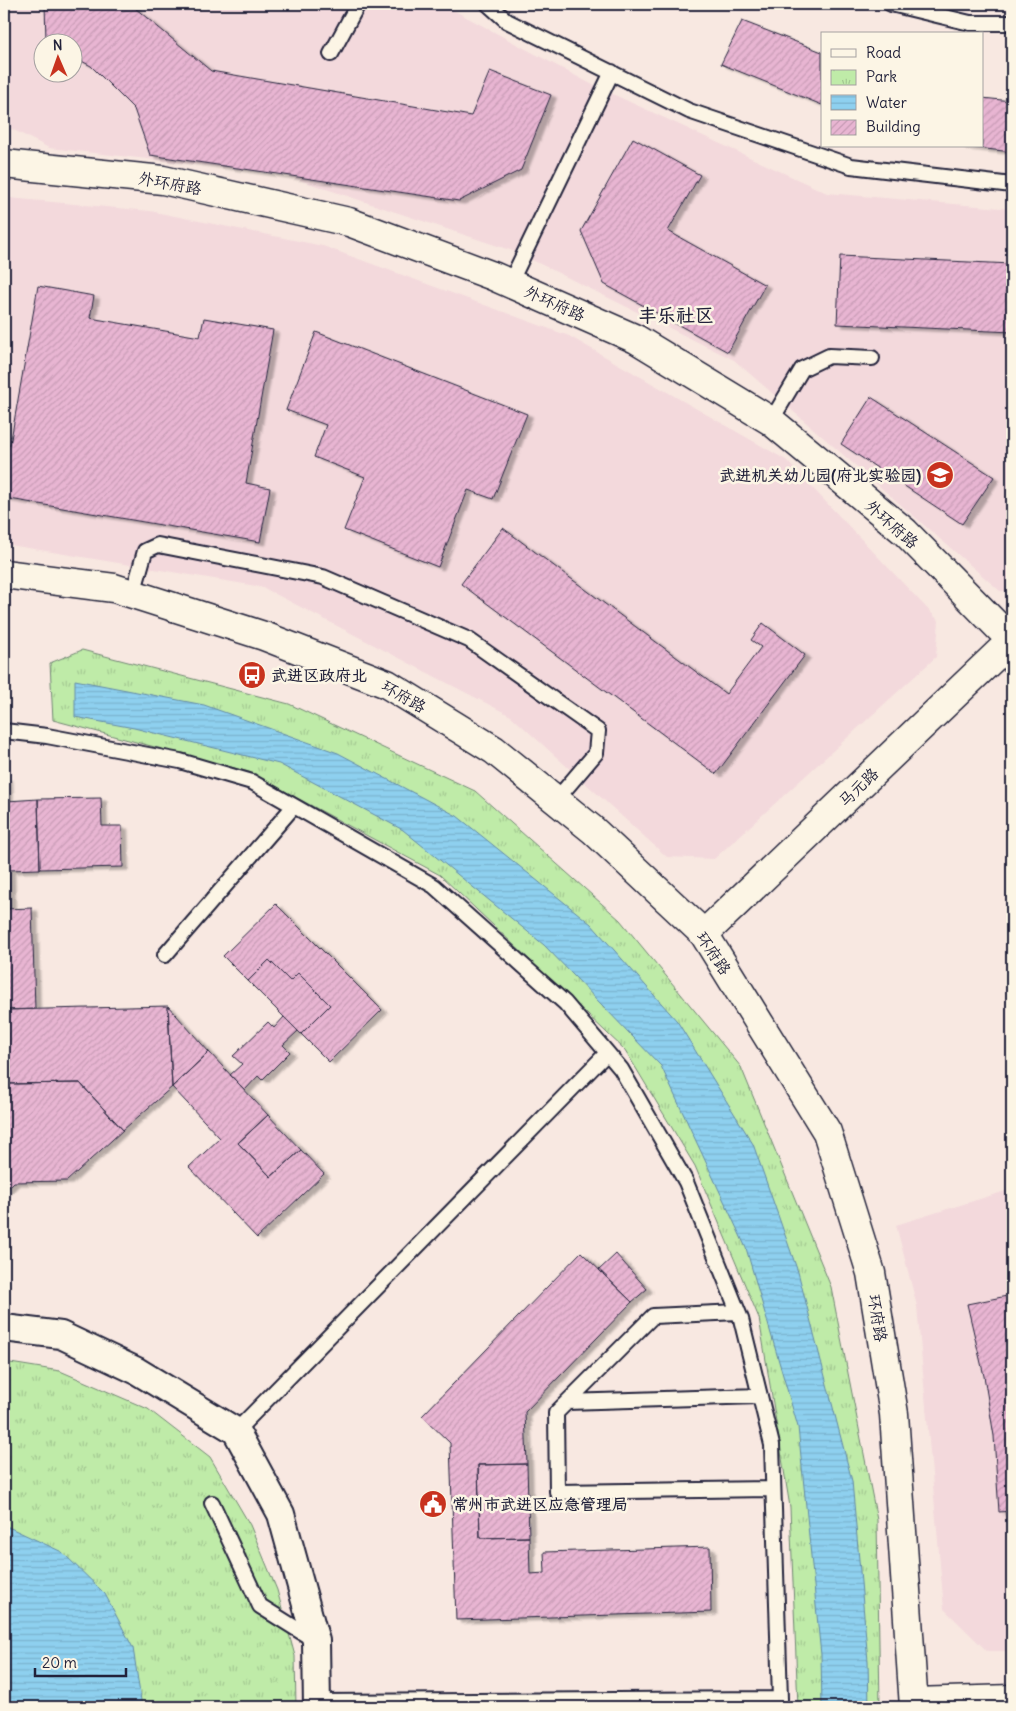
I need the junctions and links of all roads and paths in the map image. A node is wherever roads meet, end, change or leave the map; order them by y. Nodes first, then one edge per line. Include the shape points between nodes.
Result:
1 (358, 4) edge
2 (488, 4) edge
3 (891, 4) edge
4 (1012, 23) edge
5 (331, 54) dead end
6 (612, 72) junction
7 (4, 164) edge
8 (1012, 184) edge
9 (510, 283) junction
10 (872, 358) dead end
11 (771, 421) junction
12 (4, 574) edge
13 (133, 594) junction
14 (1012, 640) edge
15 (4, 731) edge
16 (556, 800) junction
17 (294, 806) junction
18 (704, 934) junction
19 (165, 955) dead end
20 (607, 1053) junction
21 (738, 1312) junction
22 (4, 1328) edge
23 (759, 1396) junction
24 (567, 1402) junction
25 (236, 1432) junction
26 (773, 1489) junction
27 (212, 1503) dead end
28 (316, 1641) junction
29 (1012, 1699) edge
30 (317, 1704) edge
31 (914, 1704) edge

1 - 5 lane
2 - 6 lane via 507,21
3 - 4 lane via 970,23
6 - 8 lane via 689,111 851,166
6 - 9 lane
7 - 9 street, 外环府路 via 163,180 349,222
9 - 11 street, 外环府路 via 636,339
10 - 11 lane via 829,356 802,369
11 - 14 street, 外环府路 via 905,532
12 - 13 street, 环府路 via 114,588
13 - 16 street, 环府路 via 264,636 387,684 494,750
13 - 16 lane via 145,551 158,545 323,577 469,640 598,731 596,753
14 - 18 street, 马元路
15 - 17 lane via 180,761 252,782
16 - 18 street, 环府路 via 593,830
17 - 19 lane
17 - 20 lane via 434,886 565,1003
18 - 31 street, 环府路 via 827,1132 871,1273 894,1414
20 - 21 lane via 621,1069 686,1182
20 - 25 lane
21 - 23 lane
21 - 24 lane via 653,1316
22 - 25 street via 61,1335 137,1371
23 - 24 lane
23 - 26 lane via 772,1446
24 - 26 lane via 556,1413 557,1492
25 - 28 street via 281,1514
26 - 30 lane via 780,1699
27 - 28 lane via 260,1606
28 - 30 street
29 - 31 street

